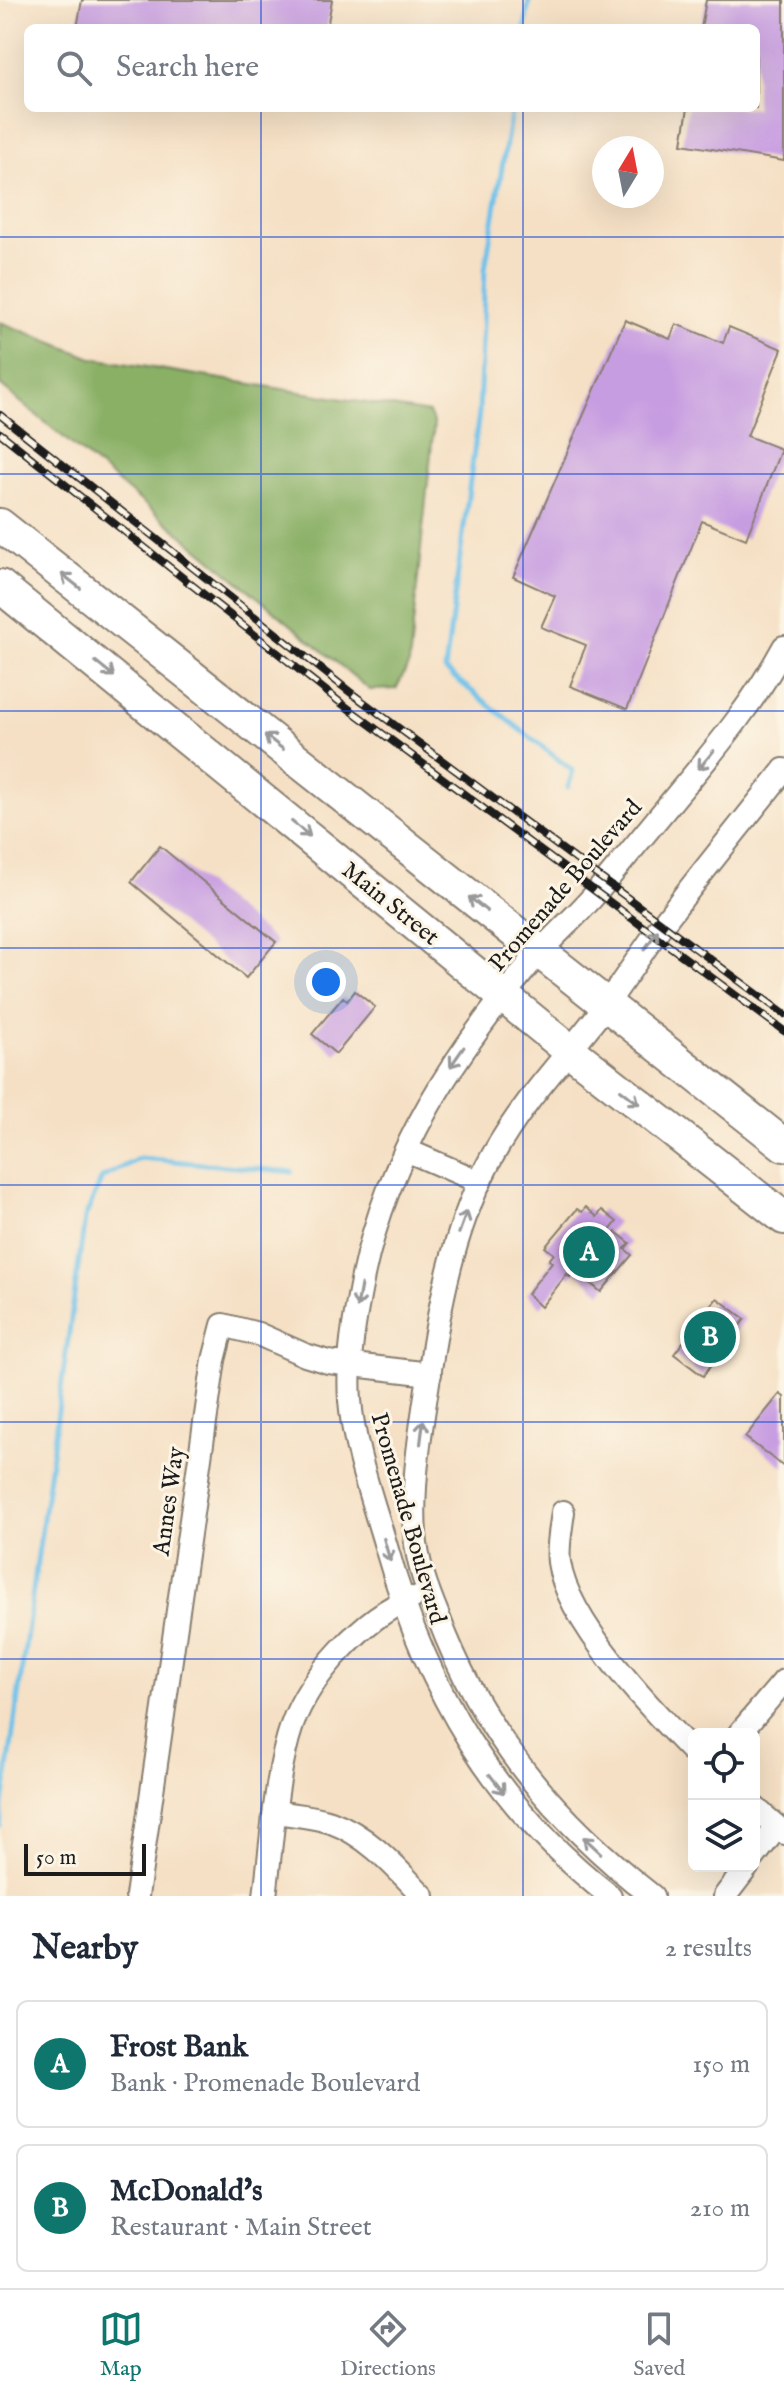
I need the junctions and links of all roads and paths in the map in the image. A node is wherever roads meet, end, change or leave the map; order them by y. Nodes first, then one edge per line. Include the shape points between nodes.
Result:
1 (0, 525) edge
2 (0, 586) edge
3 (782, 655) edge
4 (784, 770) edge
5 (539, 952) junction
6 (504, 995) junction
7 (607, 1004) junction
8 (568, 1049) junction
9 (784, 1145) edge
10 (406, 1150) junction
11 (480, 1182) junction
12 (784, 1218) edge
13 (350, 1365) junction
14 (430, 1374) junction
15 (563, 1512) dead end
16 (428, 1592) junction
17 (402, 1602) junction
18 (784, 1681) edge
19 (744, 1728) edge
20 (688, 1747) edge
21 (276, 1812) junction
22 (760, 1812) edge
23 (781, 1830) edge
24 (760, 1851) edge
25 (743, 1872) edge
26 (137, 1896) edge
27 (265, 1896) edge
28 (423, 1896) edge
29 (610, 1896) edge
30 (652, 1896) edge
31 (725, 1896) edge

5 -> 1 highway
2 -> 6 highway, Main Street
3 -> 5 street, Promenade Boulevard via 734,726 596,893
7 -> 4 street, Promenade Boulevard
5 - 6 street, Promenade Boulevard
5 - 7 highway
6 - 8 highway, Main Street
6 -> 10 street, Promenade Boulevard via 451,1066
7 - 8 street, Promenade Boulevard
7 - 9 highway
8 - 11 street, Promenade Boulevard via 515,1118
8 -> 12 highway, Main Street
10 - 11 street
10 -> 13 street, Promenade Boulevard via 368,1252
14 -> 11 street, Promenade Boulevard via 453,1249
13 - 14 street, Annes Way
13 -> 17 street, Promenade Boulevard via 353,1430
13 - 26 street, Annes Way via 223,1325
16 -> 14 street, Promenade Boulevard via 415,1534 415,1499
15 - 20 street via 559,1562 575,1609 640,1698
16 - 17 street
30 -> 16 street, Promenade Boulevard via 570,1825 502,1744 447,1641
17 - 21 street via 354,1637 307,1695 292,1725
17 -> 29 street, Promenade Boulevard via 446,1702 487,1771 552,1846
18 - 19 street
21 - 27 street
21 - 28 street via 330,1821 354,1833 382,1853
22 - 23 street
23 - 24 street
25 - 31 street

